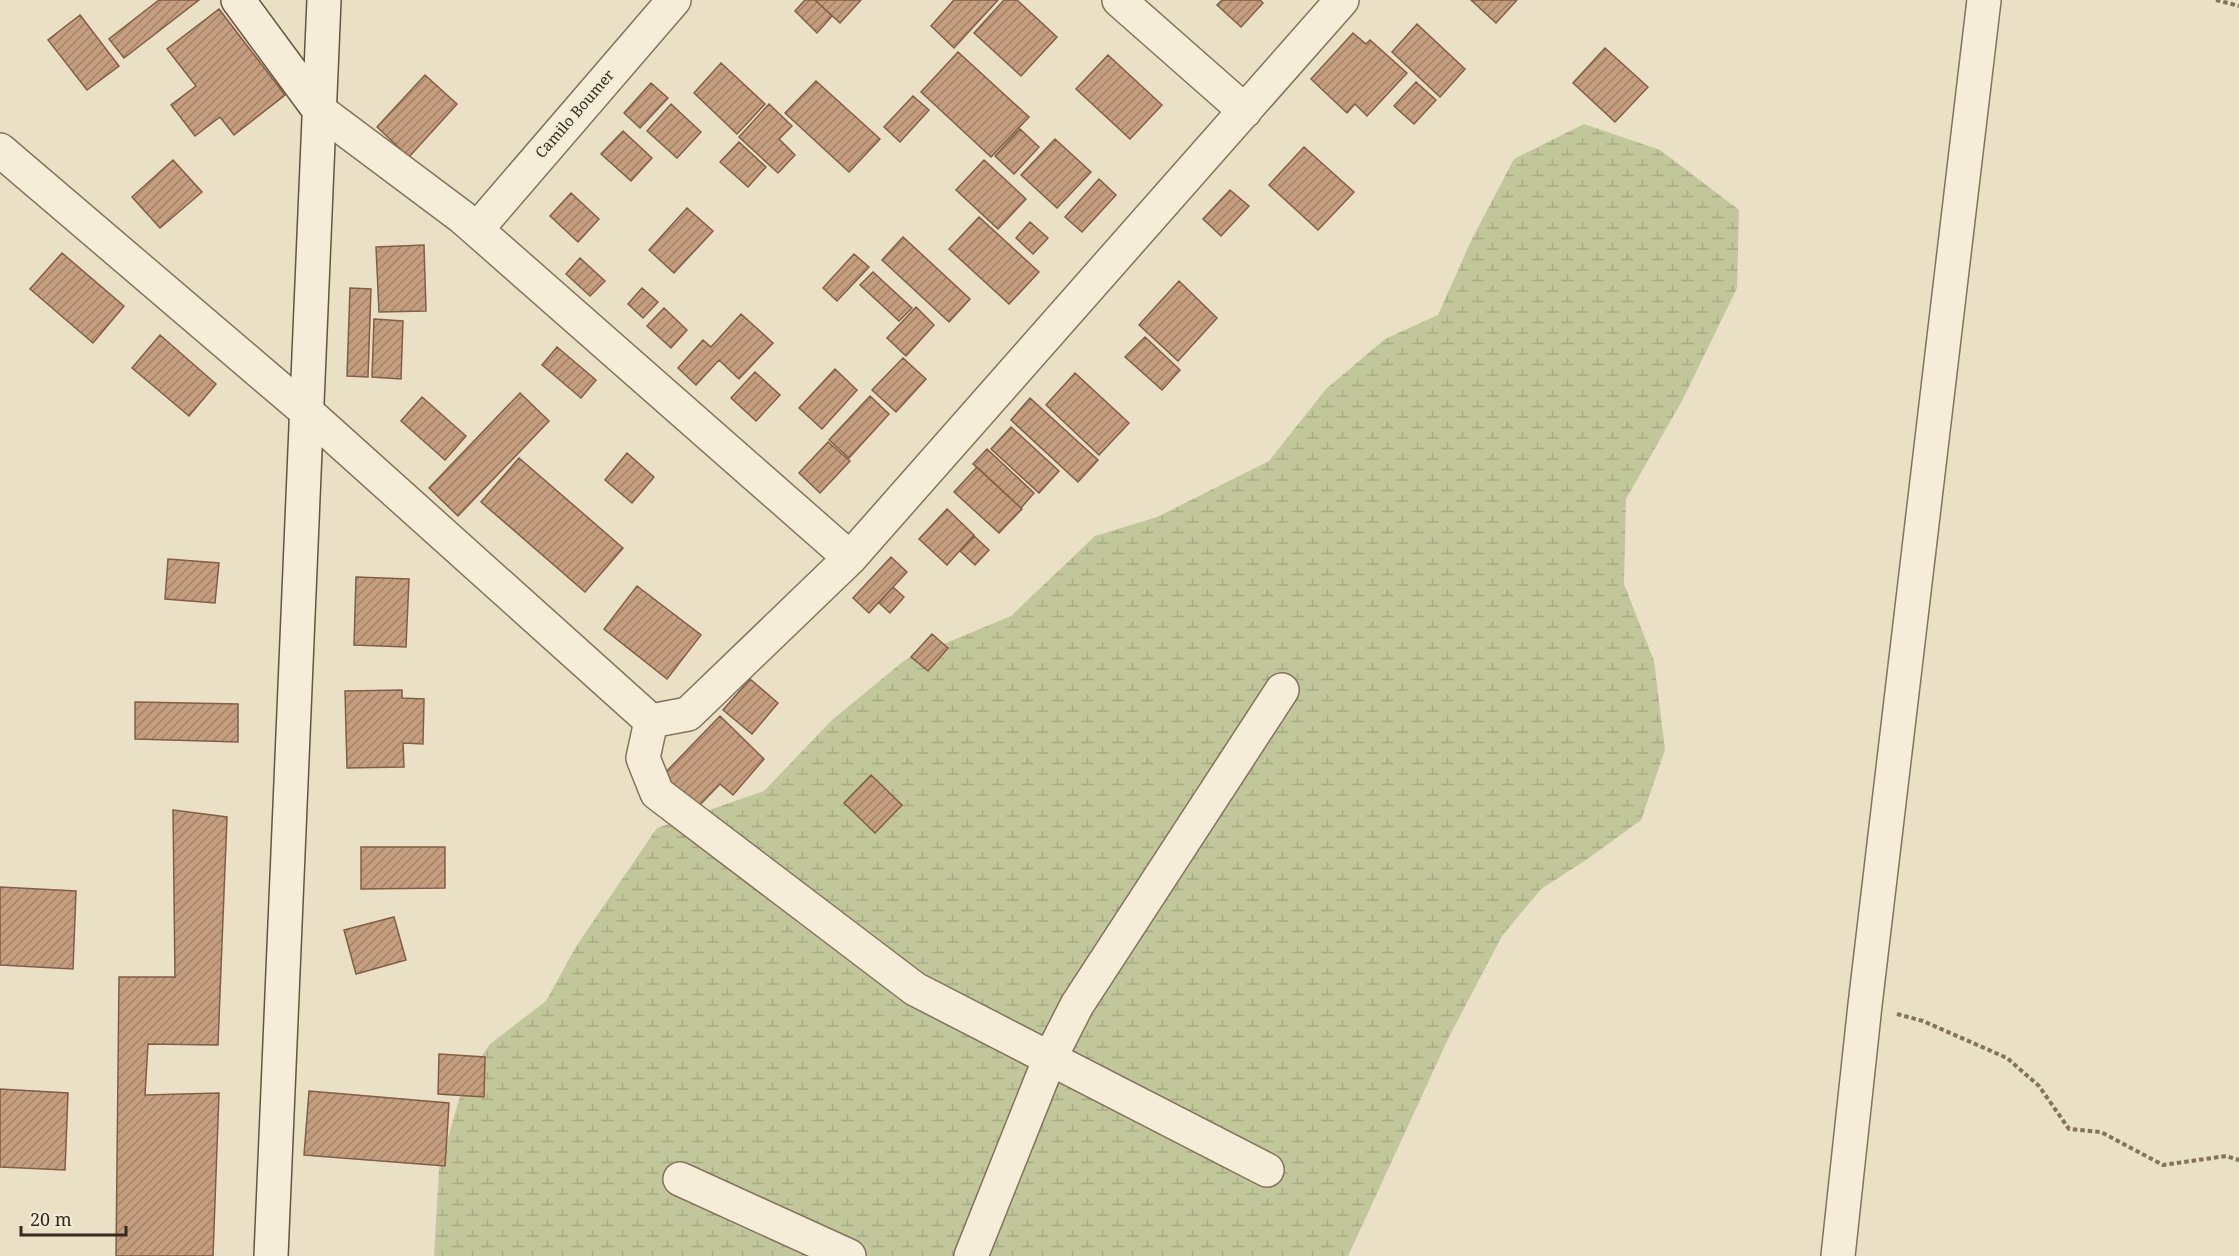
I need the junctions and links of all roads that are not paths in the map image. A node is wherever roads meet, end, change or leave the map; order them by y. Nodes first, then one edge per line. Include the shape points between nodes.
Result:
1 (238, 0) edge
2 (324, 0) edge
3 (674, 0) edge
4 (1119, 0) edge
5 (1342, 0) edge
6 (1984, 0) edge
7 (319, 110) junction
8 (1245, 111) junction
9 (0, 150) edge
10 (477, 229) junction
11 (307, 412) junction
12 (850, 558) junction
13 (1282, 690) dead end
14 (651, 721) junction
15 (1050, 1058) junction
16 (1266, 1170) dead end
17 (680, 1179) dead end
18 (271, 1256) edge
19 (849, 1256) edge
20 (971, 1256) edge
21 (1838, 1256) edge

1 - 7 street
2 - 7 street
3 - 10 street, Camilo Boumer
4 - 8 street
5 - 8 street
6 - 21 street
7 - 10 street
7 - 11 street
8 - 12 street
9 - 11 street
10 - 12 street
11 - 14 street
11 - 18 street
12 - 14 street via 688,714
13 - 15 street via 1077,1005
14 - 15 street via 643,758 657,793 915,989
15 - 16 street
15 - 20 street
17 - 19 street

